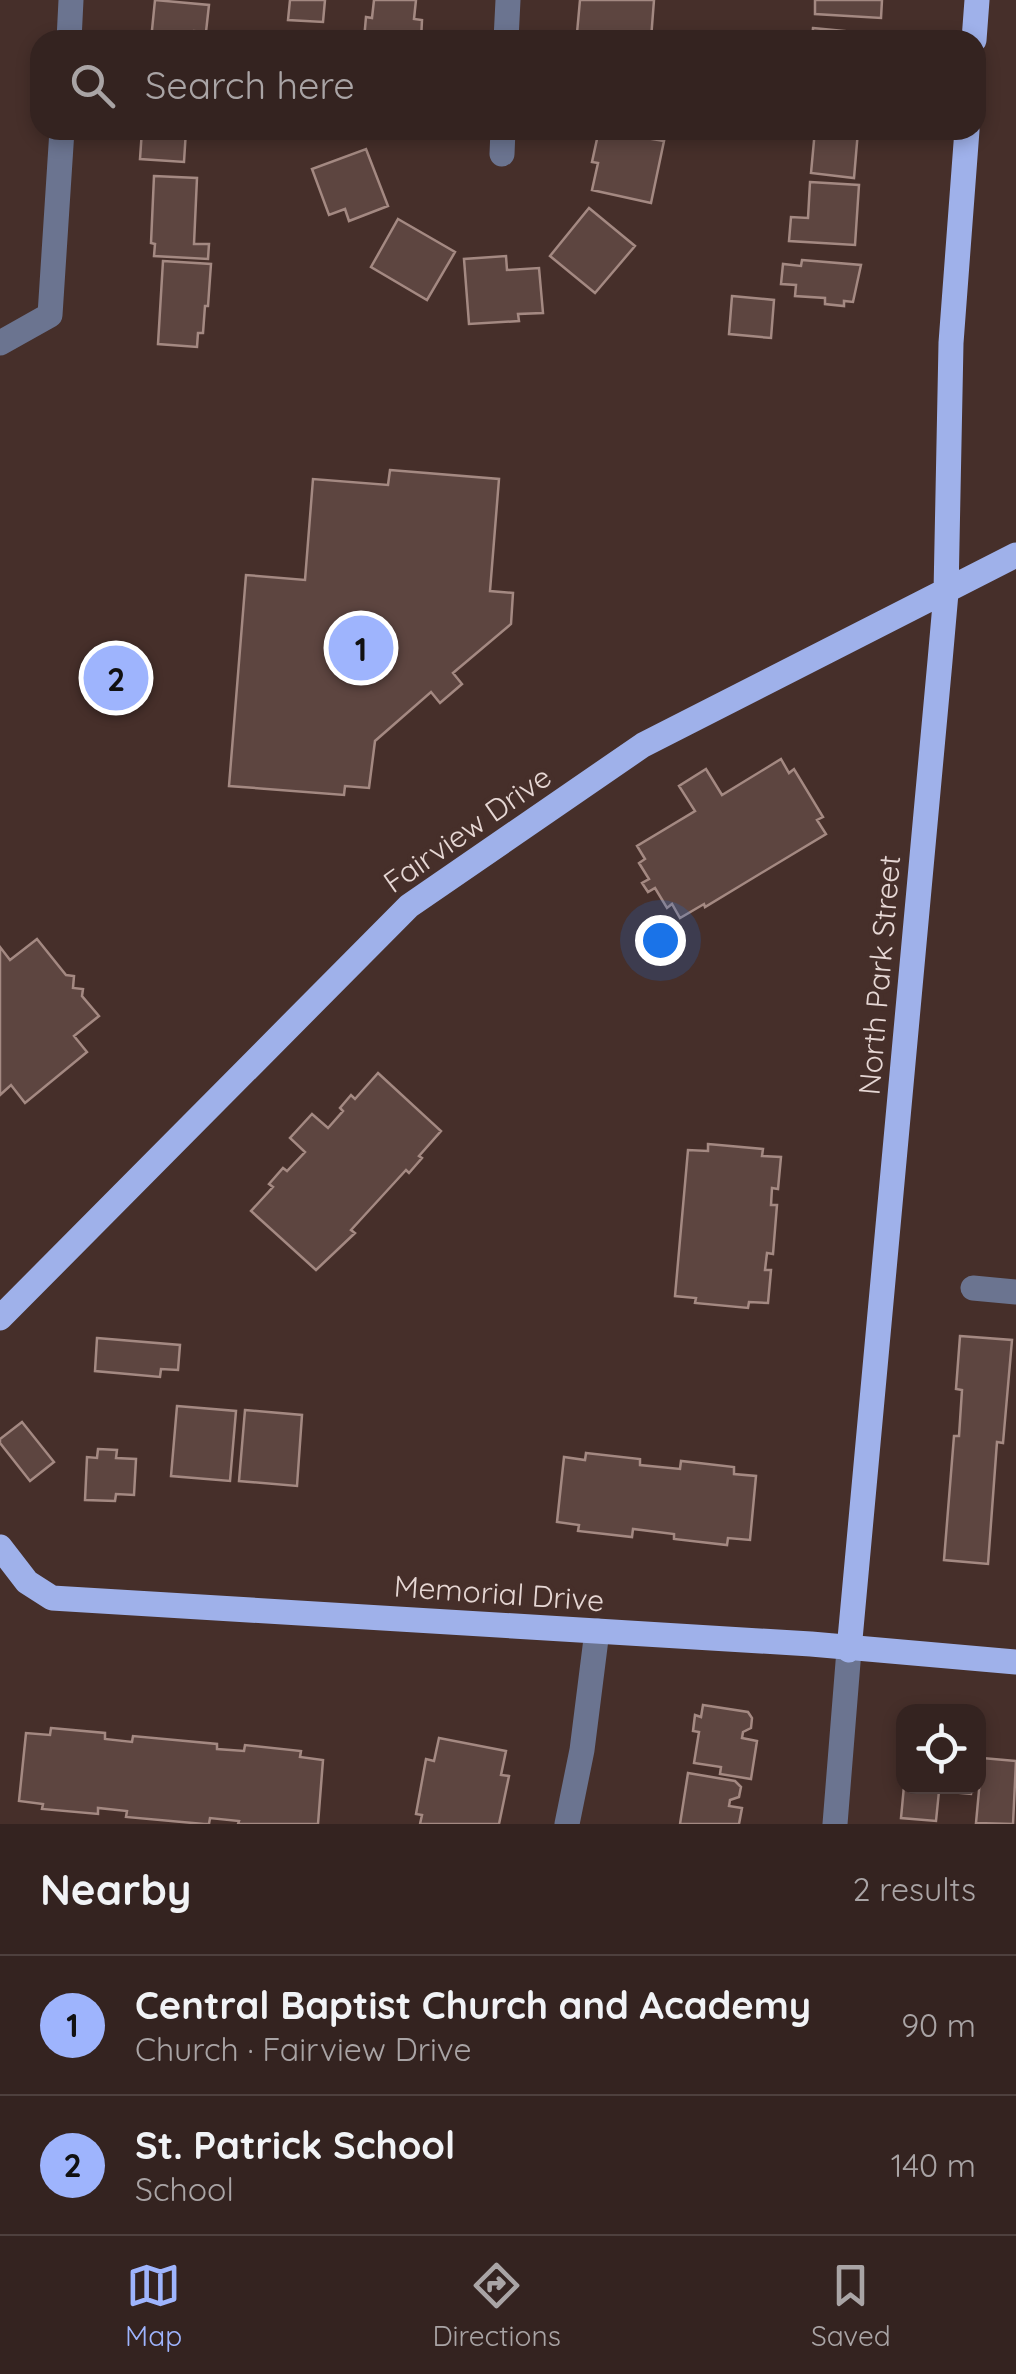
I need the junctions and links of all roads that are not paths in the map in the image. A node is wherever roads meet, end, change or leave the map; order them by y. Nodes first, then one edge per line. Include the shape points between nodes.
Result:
1 (71, 0) edge
2 (508, 0) edge
3 (977, 0) edge
4 (69, 30) edge
5 (506, 30) edge
6 (975, 30) edge
7 (61, 140) edge
8 (966, 140) edge
9 (0, 343) edge
10 (1016, 555) edge
11 (946, 593) junction
12 (973, 1288) dead end
13 (1016, 1292) edge
14 (0, 1318) edge
15 (0, 1547) edge
16 (597, 1631) junction
17 (849, 1650) junction
18 (1016, 1662) edge
19 (566, 1824) edge
20 (835, 1824) edge

1 - 4 street
2 - 5 street
3 - 6 main road
7 - 9 street via 50,315
8 - 11 main road, North Park Street via 951,343
10 - 11 main road, Fairview Drive
11 - 14 main road, Fairview Drive via 644,746 409,906
11 - 17 main road, North Park Street
12 - 13 street
15 - 16 main road, Memorial Drive via 27,1582 52,1598
16 - 17 main road, Memorial Drive
16 - 19 street
17 - 18 main road, Memorial Drive
17 - 20 street, North Park Street

